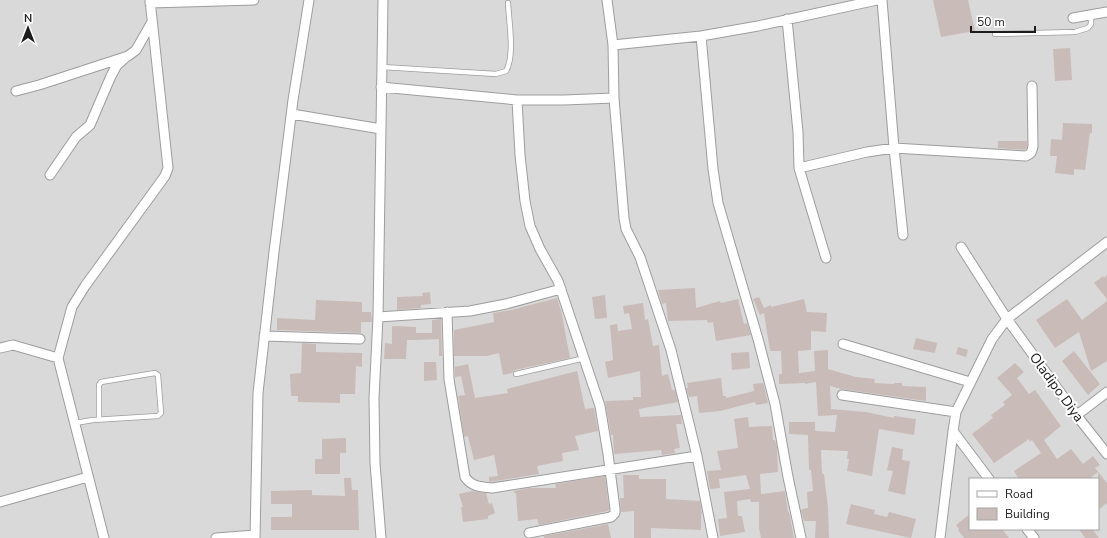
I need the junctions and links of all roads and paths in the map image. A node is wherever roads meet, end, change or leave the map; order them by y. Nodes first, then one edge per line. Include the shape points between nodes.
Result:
1 (254, 0) edge
2 (309, 0) edge
3 (383, 0) edge
4 (607, 0) edge
5 (877, 0) edge
6 (882, 0) edge
7 (150, 1) edge
8 (508, 3) dead end
9 (1107, 12) edge
10 (1091, 15) junction
11 (1073, 18) dead end
12 (787, 19) junction
13 (152, 22) junction
14 (995, 34) dead end
15 (701, 36) junction
16 (613, 45) junction
17 (128, 56) junction
18 (382, 67) junction
19 (1032, 86) dead end
20 (381, 87) junction
21 (16, 91) dead end
22 (614, 98) junction
23 (518, 100) junction
24 (292, 114) junction
25 (381, 129) junction
26 (894, 148) junction
27 (799, 168) junction
28 (50, 175) dead end
29 (903, 235) dead end
30 (1107, 242) edge
31 (961, 247) dead end
32 (826, 258) dead end
33 (561, 289) junction
34 (447, 312) junction
35 (378, 317) junction
36 (1007, 319) junction
37 (264, 336) junction
38 (360, 339) dead end
39 (843, 344) dead end
40 (0, 348) edge
41 (58, 358) junction
42 (585, 358) junction
43 (516, 374) dead end
44 (970, 382) junction
45 (1107, 392) edge
46 (842, 395) dead end
47 (956, 412) junction
48 (1077, 414) junction
49 (99, 420) junction
50 (75, 423) junction
51 (952, 431) junction
52 (1107, 454) edge
53 (697, 456) junction
54 (610, 470) junction
55 (88, 477) junction
56 (988, 478) edge
57 (0, 502) edge
58 (1028, 530) edge
59 (529, 533) dead end
60 (255, 537) edge
61 (104, 538) edge
62 (216, 538) edge
63 (381, 538) edge
64 (713, 538) edge
65 (801, 538) edge
66 (940, 538) edge
67 (1034, 538) edge

1 - 7 street
2 - 24 street
3 - 18 street
4 - 16 street
5 - 12 street
6 - 26 street
7 - 13 street
8 - 18 lane via 511,56 506,71 496,74
9 - 10 street
10 - 11 street
10 - 14 lane via 1091,24 1088,28 1075,32
12 - 15 street
12 - 27 street
13 - 17 street via 136,50
13 - 41 street via 168,168 165,176 72,307
15 - 16 street
15 - 65 street via 712,169 718,203 775,404
16 - 22 street
17 - 21 street
17 - 28 street via 117,65 90,125 76,137
18 - 20 street
19 - 26 street via 1033,146 1030,155
20 - 23 street
20 - 25 street
22 - 23 street
22 - 53 street via 619,175 626,229 640,257 671,350
23 - 33 street via 520,155 530,226
24 - 25 street
24 - 37 street
25 - 35 street
26 - 27 street
26 - 29 street
27 - 32 street
30 - 36 street
31 - 36 street, Oladipo Diya
33 - 34 street via 506,304
33 - 42 street
34 - 35 street
34 - 54 street via 449,378 465,477 469,482 475,486 492,488
35 - 63 street via 374,398 375,463
36 - 44 street via 992,339
36 - 48 street, Oladipo Diya
37 - 38 street
37 - 60 street via 258,393
39 - 44 street
40 - 41 street via 12,345
41 - 50 street
42 - 43 lane
42 - 54 street via 600,406
44 - 47 street
45 - 48 street
46 - 47 street
47 - 51 street
48 - 52 street, Oladipo Diya
49 - 49 lane via 160,415 158,375 155,373 101,382 98,385
49 - 50 lane
50 - 55 street
51 - 56 street
51 - 66 street
53 - 54 street
53 - 64 street
54 - 59 street via 615,509 611,517
55 - 57 street
55 - 61 street
58 - 67 street
60 - 62 street

